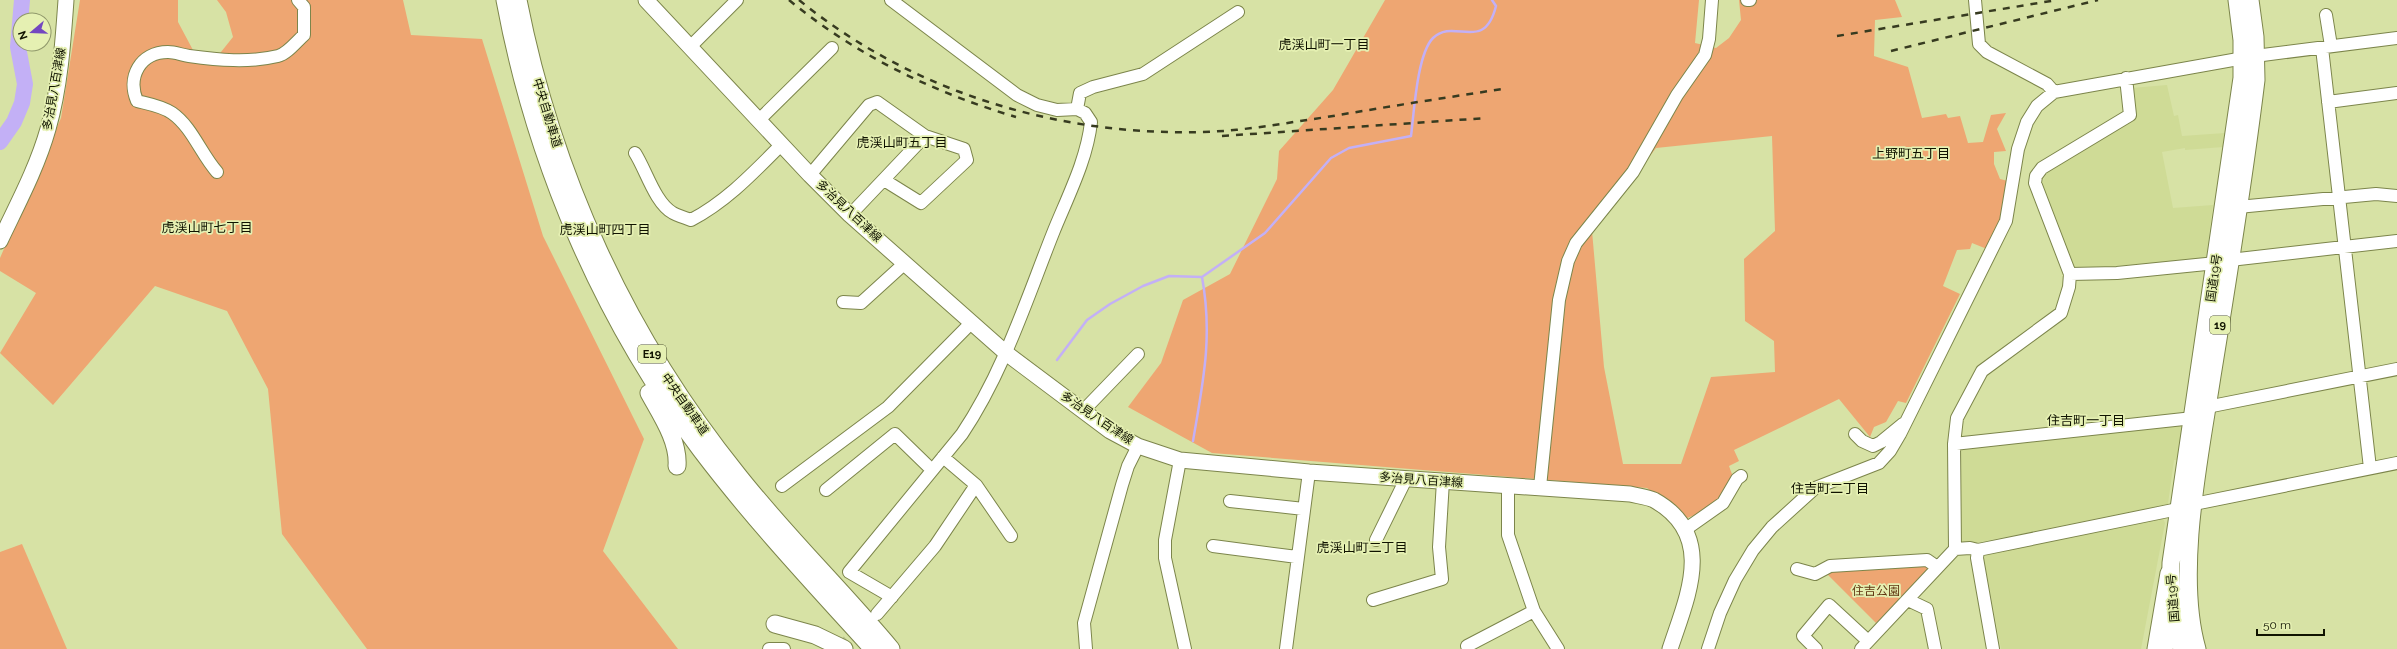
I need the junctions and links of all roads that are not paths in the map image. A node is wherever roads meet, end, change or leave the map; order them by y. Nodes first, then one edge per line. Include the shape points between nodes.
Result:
1 (66, 0) edge
2 (298, 0) edge
3 (505, 0) edge
4 (518, 0) edge
5 (646, 0) edge
6 (736, 0) edge
7 (891, 0) edge
8 (1712, 0) edge
9 (1747, 0) edge
10 (1750, 0) edge
11 (1974, 0) edge
12 (2237, 0) edge
13 (2250, 0) edge
14 (1238, 12) dead end
15 (2326, 15) dead end
16 (2397, 38) edge
17 (2326, 47) junction
18 (690, 48) junction
19 (832, 48) dead end
20 (2248, 58) junction
21 (2126, 78) junction
22 (2054, 92) junction
23 (2397, 93) edge
24 (2328, 102) junction
25 (1077, 109) junction
26 (760, 120) junction
27 (925, 136) junction
28 (782, 144) junction
29 (635, 153) dead end
30 (217, 172) dead end
31 (810, 175) junction
32 (884, 180) junction
33 (2397, 196) edge
34 (2339, 198) junction
35 (2238, 207) junction
36 (850, 215) junction
37 (0, 241) edge
38 (2397, 241) edge
39 (2344, 246) junction
40 (587, 259) junction
41 (2223, 262) junction
42 (905, 263) junction
43 (2070, 274) junction
44 (843, 302) dead end
45 (971, 323) junction
46 (1006, 353) junction
47 (1138, 354) dead end
48 (2397, 369) edge
49 (2359, 377) junction
50 (2207, 407) junction
51 (1083, 411) junction
52 (2193, 418) junction
53 (1906, 422) junction
54 (1855, 434) dead end
55 (1954, 444) junction
56 (1138, 446) junction
57 (943, 457) junction
58 (1180, 460) junction
59 (2397, 463) edge
60 (677, 466) dead end
61 (2370, 468) junction
62 (932, 470) junction
63 (1309, 472) junction
64 (1741, 476) dead end
65 (1406, 479) junction
66 (1443, 481) junction
67 (976, 485) junction
68 (782, 486) dead end
69 (1508, 486) junction
70 (1540, 488) junction
71 (826, 490) dead end
72 (1230, 501) dead end
73 (2194, 504) junction
74 (1304, 509) junction
75 (2178, 509) junction
76 (1686, 529) junction
77 (1010, 536) dead end
78 (1376, 540) dead end
79 (1213, 546) dead end
80 (1955, 550) junction
81 (1978, 550) junction
82 (1297, 557) junction
83 (2171, 563) junction
84 (1937, 567) junction
85 (1797, 569) dead end
86 (2188, 575) junction
87 (892, 597) junction
88 (1372, 600) dead end
89 (1908, 600) junction
90 (1534, 611) junction
91 (877, 614) dead end
92 (2174, 622) junction
93 (775, 624) dead end
94 (1864, 645) edge
95 (1467, 646) dead end
96 (769, 649) edge
97 (784, 649) edge
98 (844, 649) edge
99 (873, 649) edge
100 (890, 649) edge
101 (1086, 649) edge
102 (1185, 649) edge
103 (1286, 649) edge
104 (1558, 649) edge
105 (1670, 649) edge
106 (1708, 649) edge
107 (1816, 649) edge
108 (1935, 649) edge
109 (1993, 649) edge
110 (2155, 649) edge
111 (2165, 649) edge
112 (2182, 649) edge
113 (2197, 649) edge

1 - 37 main road, 多治見八百津線 via 61,66 48,129
2 - 30 street via 304,7 304,35 280,56 258,60 231,60 168,52 150,56 140,64 132,88 137,101 173,114 188,130
3 - 40 highway, 中央自動車道 / E19 via 532,112 555,180
4 - 100 highway, 中央自動車道 / E19 via 541,96 568,179 600,255 639,332 685,404 737,475
5 - 18 main road, 多治見八百津線
6 - 18 street
7 - 25 street via 1017,95 1057,110
8 - 70 street via 1705,55 1677,96 1633,172 1576,243 1562,281
9 - 10 street
11 - 22 street via 1979,44 1987,52 2047,84
12 - 20 highway, 国道19号 / 19 via 2242,40
13 - 20 highway, 国道19号 / 19
14 - 25 street via 1143,74 1080,93
15 - 17 street
16 - 17 street
17 - 20 street
17 - 24 street
18 - 26 main road, 多治見八百津線
19 - 26 street
20 - 21 street
20 - 35 highway, 国道19号 / 19 via 2256,80
20 - 41 highway, 国道19号 / 19 via 2240,99
21 - 22 street
21 - 43 street via 2130,115 2042,168 2036,176 2035,183
22 - 53 street via 2037,106 2027,122 2018,149 2006,220
23 - 24 street
24 - 34 street
25 - 46 street via 1085,113 1091,122 1090,132 1076,175
26 - 28 main road, 多治見八百津線
27 - 31 street via 877,102 869,105
27 - 32 street
27 - 32 street via 964,149 967,160 921,203
28 - 29 street via 741,185 710,210 691,220 672,212 654,192
28 - 31 main road, 多治見八百津線
31 - 36 main road, 多治見八百津線
32 - 36 street
33 - 34 street via 2376,194
34 - 35 street
34 - 39 street
35 - 41 highway, 国道19号 / 19
36 - 42 main road, 多治見八百津線
38 - 39 street
39 - 41 street
39 - 49 street
40 - 60 highway via 610,316 669,430 678,455
40 - 99 highway, 中央自動車道 / E19 via 638,356 701,450 755,517
41 - 43 street via 2116,273
41 - 50 highway, 国道19号 / 19
41 - 52 highway, 国道19号 / 19
42 - 44 street via 861,303
42 - 45 main road, 多治見八百津線
43 - 55 street via 2061,313 1982,371 1957,418
45 - 46 main road, 多治見八百津線
45 - 68 street via 888,407
46 - 51 main road, 多治見八百津線
46 - 57 street via 977,412
47 - 51 street
48 - 49 street
49 - 50 street
49 - 61 street
50 - 73 highway, 国道19号 / 19
51 - 56 main road, 多治見八百津線
52 - 55 street
52 - 75 highway, 国道19号 / 19
53 - 54 street via 1877,445 1867,444
53 - 106 street via 1890,451 1878,463 1815,488 1772,527 1753,550 1734,580
55 - 80 street
56 - 58 main road, 多治見八百津線
56 - 101 street via 1124,479 1084,624
57 - 62 street
57 - 67 street
58 - 63 main road, 多治見八百津線
58 - 102 street via 1165,540 1165,558
59 - 61 street
61 - 73 street
62 - 71 street via 896,434
62 - 87 street via 849,572
63 - 65 main road, 多治見八百津線
63 - 74 street
64 - 76 street via 1723,503
65 - 66 main road, 多治見八百津線
65 - 78 street
66 - 69 main road, 多治見八百津線
66 - 88 street via 1439,547 1442,580
67 - 77 street
67 - 87 street via 935,546
69 - 70 main road, 多治見八百津線
69 - 90 street via 1508,535
70 - 76 main road, 多治見八百津線 via 1630,494 1654,500
72 - 74 street
73 - 86 highway, 国道19号 / 19
74 - 82 street
75 - 81 street
75 - 83 highway, 国道19号 / 19
76 - 105 main road via 1694,561 1691,583
79 - 82 street
80 - 81 street
80 - 84 street
81 - 109 street via 1977,558
82 - 103 street
83 - 92 highway, 国道19号 / 19
83 - 110 main road via 2161,604
84 - 85 street via 1927,560 1830,566 1815,574
84 - 89 street
86 - 92 main road via 2184,597
86 - 113 highway, 国道19号 / 19 via 2190,616
87 - 91 street
89 - 94 street
89 - 108 street via 1927,609
90 - 95 street
90 - 104 street
92 - 111 main road
92 - 112 highway, 国道19号 / 19
93 - 98 highway via 815,635
94 - 107 street via 1829,605 1803,636
96 - 97 street

